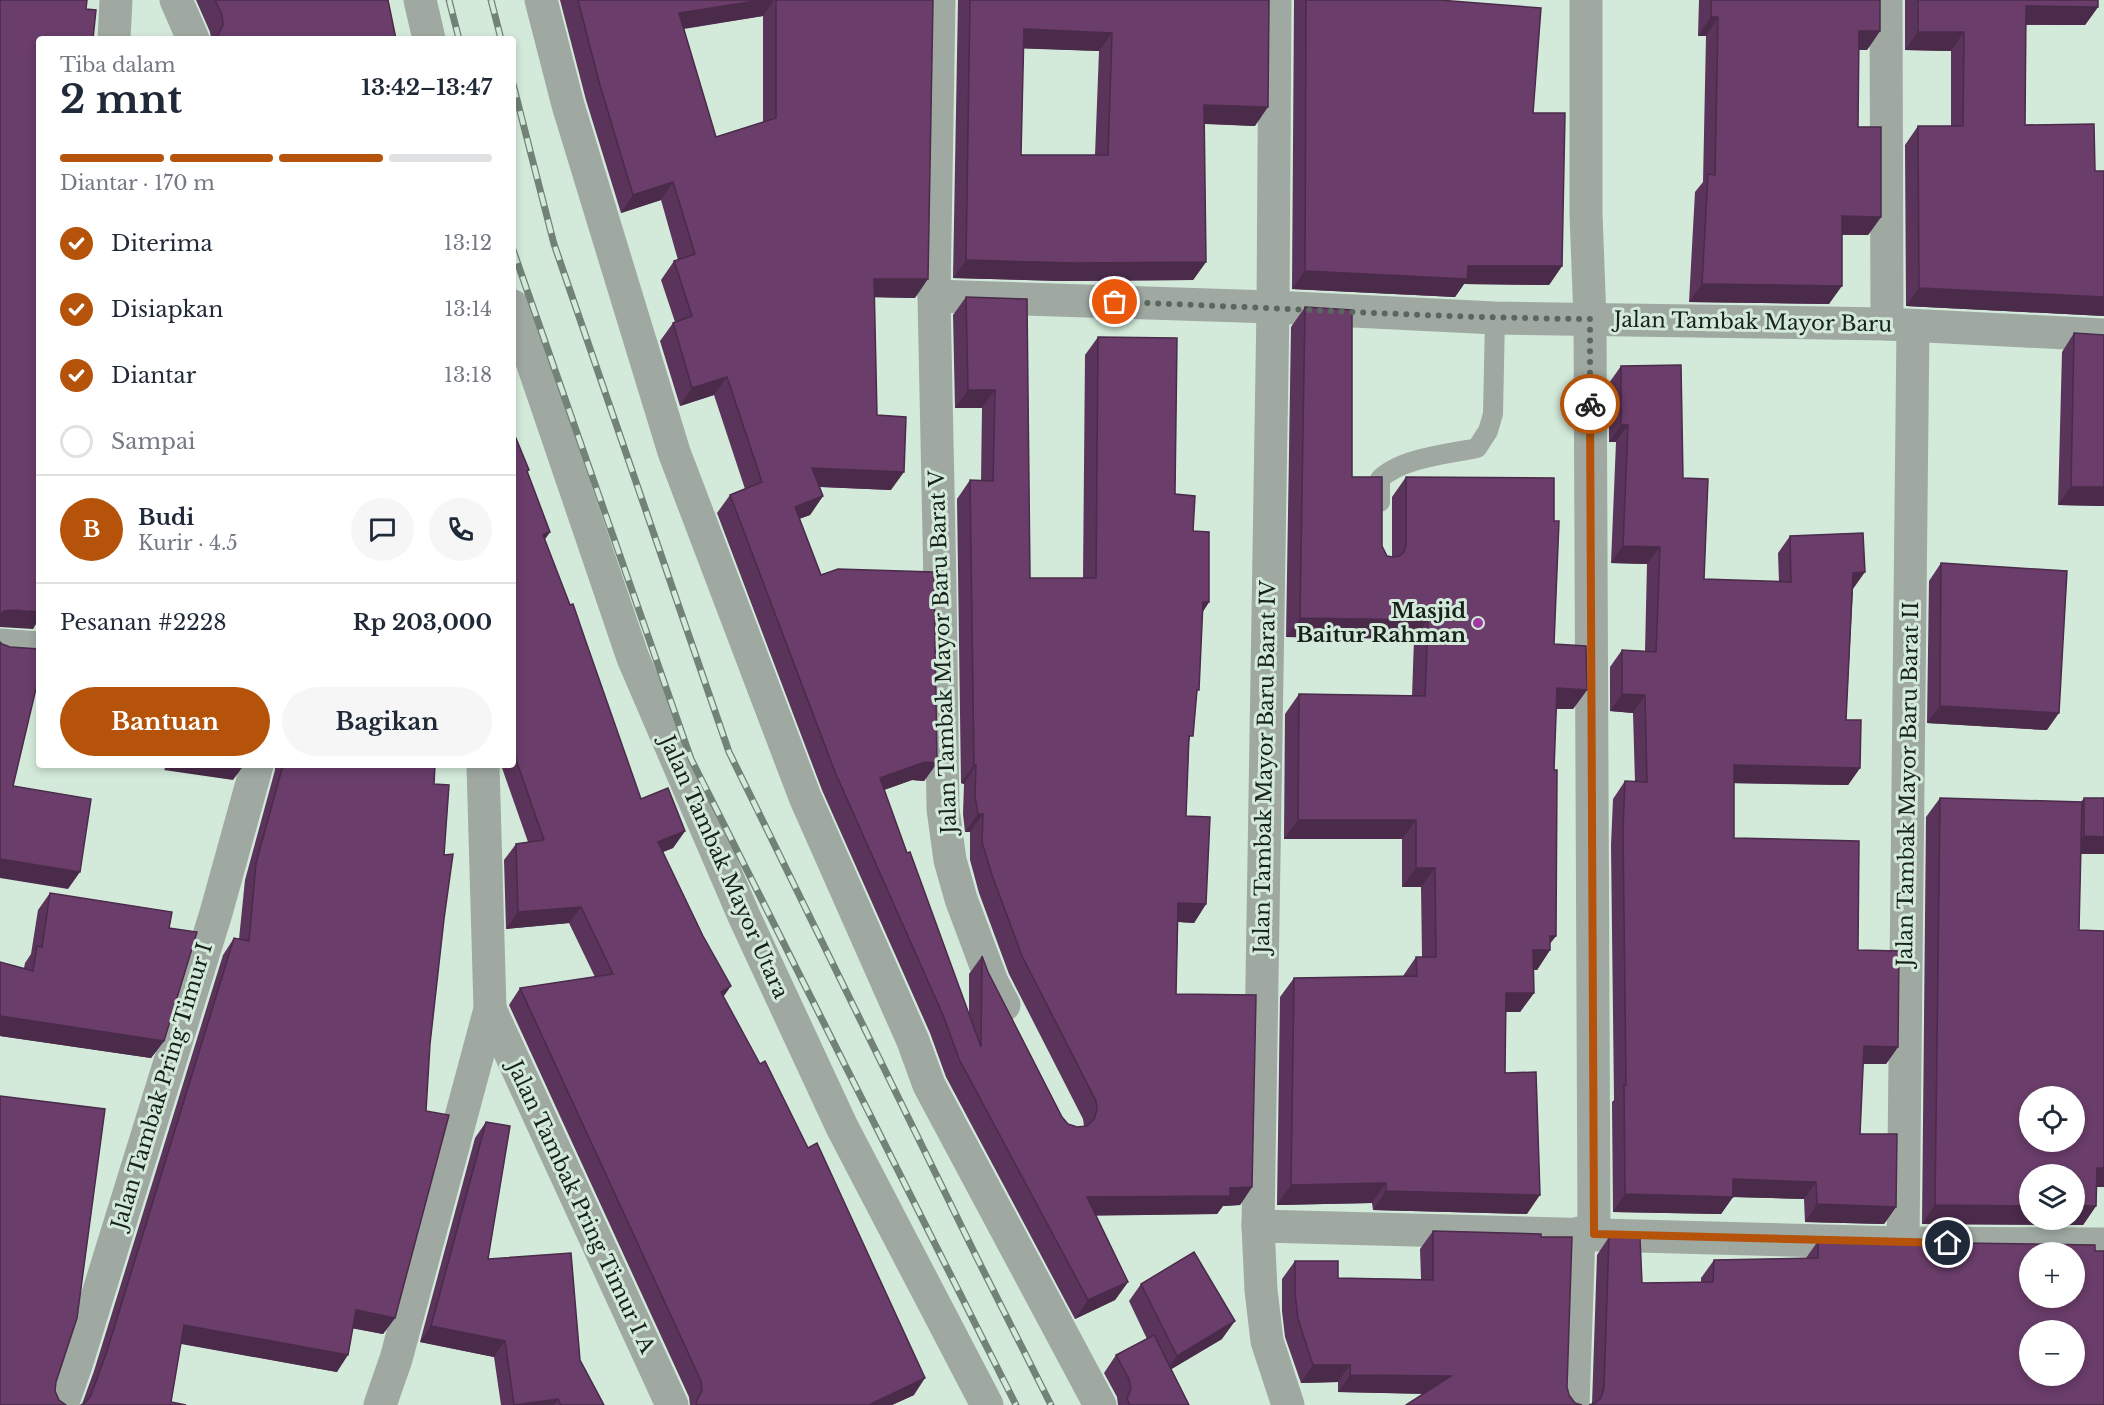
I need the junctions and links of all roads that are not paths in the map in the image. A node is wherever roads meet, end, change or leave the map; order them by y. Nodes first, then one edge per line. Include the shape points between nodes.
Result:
1 (116, 0) edge
2 (176, 0) edge
3 (420, 0) edge
4 (541, 0) edge
5 (939, 0) edge
6 (1275, 0) edge
7 (1586, 0) edge
8 (1886, 0) edge
9 (114, 36) edge
10 (192, 36) edge
11 (428, 36) edge
12 (934, 296) junction
13 (1273, 307) junction
14 (516, 315) edge
15 (1496, 318) junction
16 (1590, 319) junction
17 (1900, 325) junction
18 (2104, 335) edge
19 (1380, 522) edge
20 (256, 768) edge
21 (483, 768) edge
22 (490, 1009) junction
23 (1018, 1034) edge
24 (1258, 1226) junction
25 (1587, 1233) junction
26 (1903, 1243) junction
27 (2104, 1244) edge
28 (62, 1405) edge
29 (380, 1405) edge
30 (672, 1405) edge
31 (987, 1405) edge
32 (1100, 1405) edge
33 (1288, 1405) edge
34 (1573, 1405) edge

1 - 9 street
2 - 10 street
3 - 11 street
4 - 32 street via 568,105 674,452 805,797 929,1084
5 - 12 street, Jalan Tambak Mayor Baru Barat V
6 - 13 street, Jalan Tambak Mayor Baru Barat IV
7 - 16 street
8 - 17 street, Jalan Tambak Mayor Baru Barat II
12 - 13 street, Jalan Tambak Mayor Baru
12 - 23 street, Jalan Tambak Mayor Baru Barat V via 943,809 950,860 961,899 992,982
13 - 15 street, Jalan Tambak Mayor Baru
13 - 24 street, Jalan Tambak Mayor Baru Barat IV
14 - 31 street, Jalan Tambak Mayor Utara via 633,658 734,894 842,1128
15 - 16 street, Jalan Tambak Mayor Baru
15 - 19 lane via 1493,414 1488,431 1477,448 1387,471 1380,479
16 - 17 street, Jalan Tambak Mayor Baru
16 - 25 street
17 - 18 street, Jalan Tambak Mayor Baru
17 - 26 street, Jalan Tambak Mayor Baru Barat II
20 - 28 street, Jalan Tambak Pring Timur I via 216,913
21 - 22 street, Jalan Tambak Pring Timur I A
22 - 29 street, Jalan Tambak Pring Timur I A via 396,1359
22 - 30 street, Jalan Tambak Pring Timur I A
24 - 25 street
24 - 33 street, Jalan Tambak Mayor Baru Barat IV via 1267,1341
25 - 26 street
25 - 34 street
26 - 27 street

